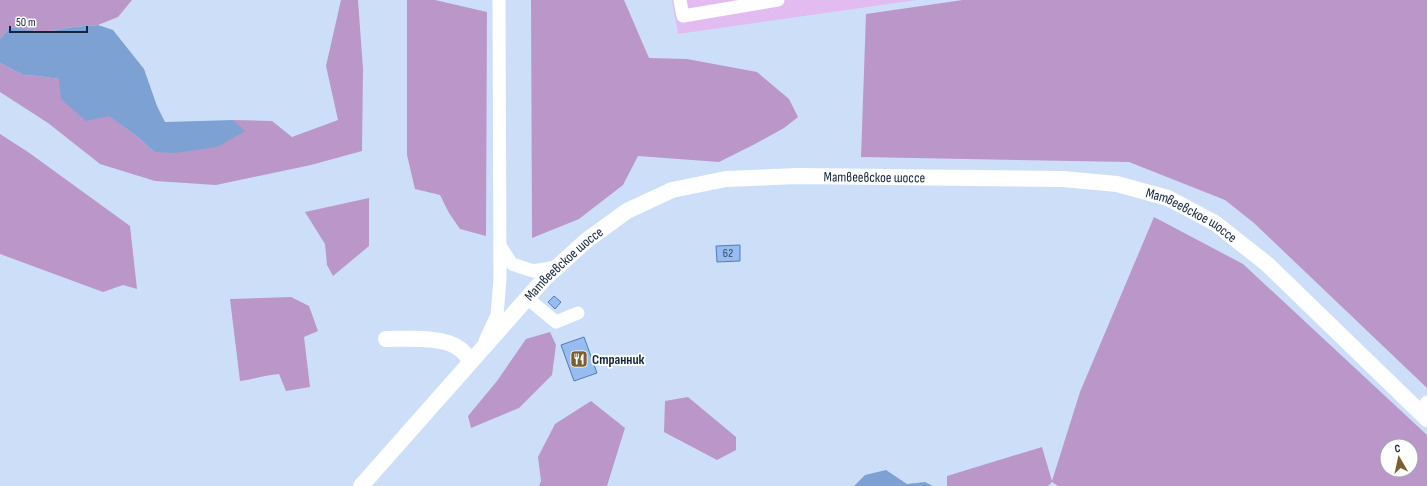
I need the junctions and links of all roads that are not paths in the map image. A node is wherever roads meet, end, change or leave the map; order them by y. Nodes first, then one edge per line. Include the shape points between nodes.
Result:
1 (499, 0) edge
2 (680, 0) edge
3 (778, 0) edge
4 (758, 2) edge
5 (500, 246) junction
6 (556, 268) junction
7 (527, 298) junction
8 (578, 313) dead end
9 (386, 339) dead end
10 (476, 355) junction
11 (1425, 411) edge
12 (361, 486) edge

1 - 5 street
2 - 4 street via 683,16
3 - 4 street
5 - 6 street via 512,264 533,271
5 - 10 street via 497,315
6 - 7 main road, Матвеевское шоссе
6 - 11 main road, Матвеевское шоссе via 587,240 627,211 672,190 726,179 797,176 1062,179 1117,184 1168,198 1215,223 1267,264
7 - 8 street via 556,322
7 - 10 main road, Матвеевское шоссе
9 - 10 main road via 448,342
10 - 12 main road, Матвеевское шоссе

